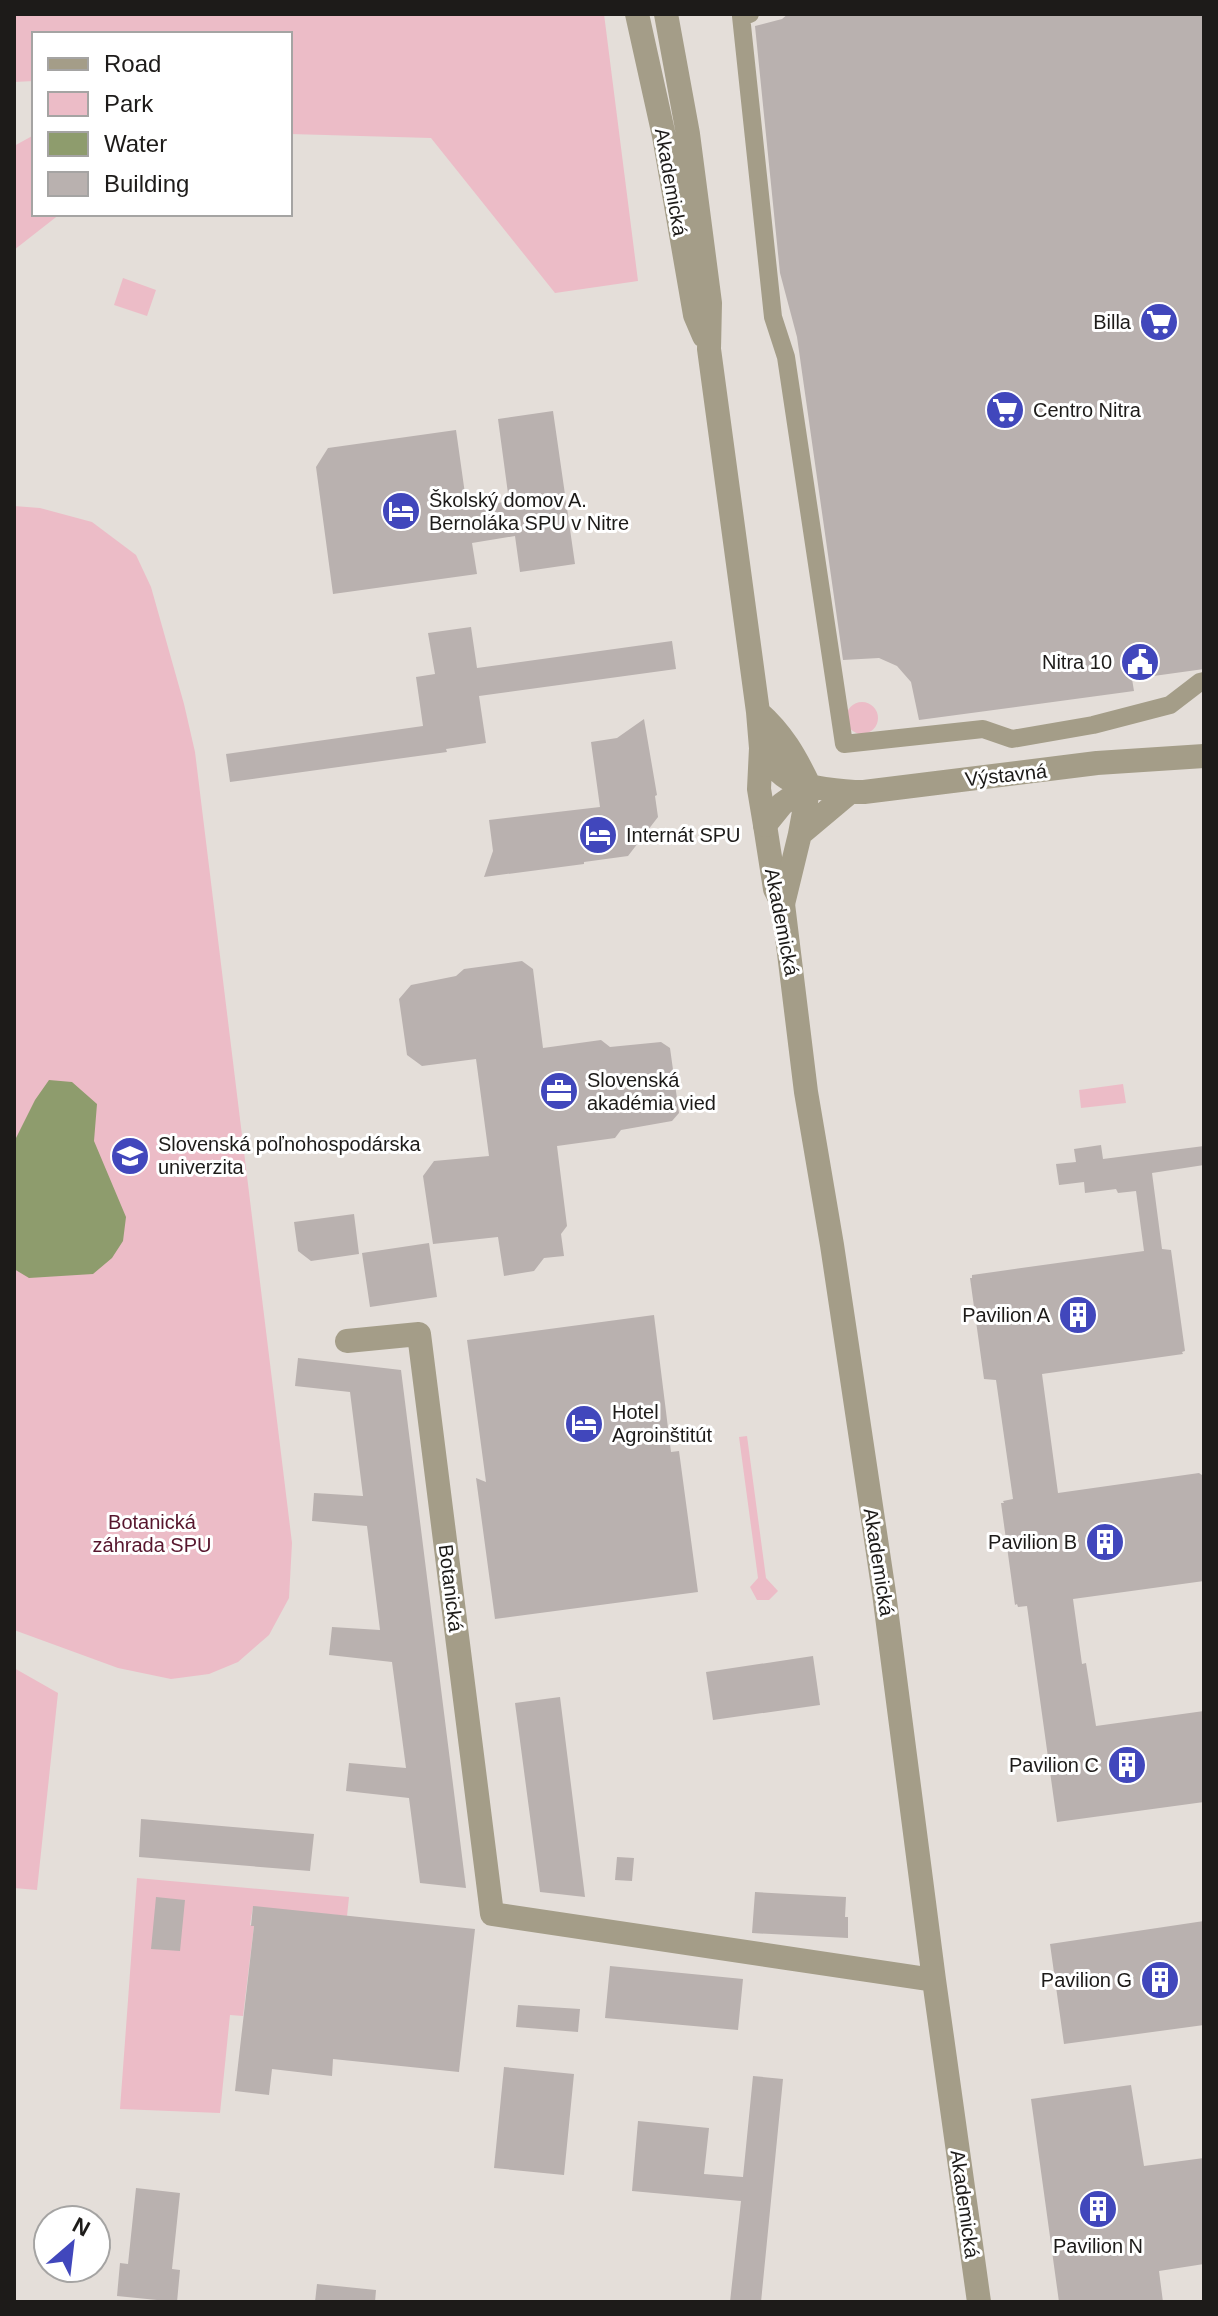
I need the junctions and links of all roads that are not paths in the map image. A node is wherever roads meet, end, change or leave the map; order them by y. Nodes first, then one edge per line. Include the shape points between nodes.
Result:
1 (637, 14) edge
2 (666, 14) edge
3 (750, 14) edge
4 (709, 349) junction
5 (1204, 681) edge
6 (758, 712) junction
7 (761, 748) junction
8 (1204, 756) edge
9 (809, 785) junction
10 (850, 792) junction
11 (765, 825) junction
12 (800, 834) junction
13 (783, 904) junction
14 (347, 1341) dead end
15 (934, 1980) junction
16 (979, 2302) edge

1 - 4 street, Akademická via 695,315
2 - 4 street, Akademická via 710,303
3 - 5 street via 741,16 773,317 786,357 844,744 983,729 1012,739 1093,725 1170,705
4 - 6 street, Akademická
6 - 7 street, Akademická
6 - 9 street via 790,746
7 - 9 street, Výstavná via 789,779
7 - 11 street, Akademická via 759,789
8 - 10 street, Výstavná
9 - 10 street, Výstavná
9 - 11 street via 782,804
9 - 12 street
10 - 12 street
11 - 13 street, Akademická via 775,889
12 - 13 street
13 - 15 street, Akademická via 806,1092 884,1593
14 - 15 street, Botanická via 419,1334 492,1914
15 - 16 street, Akademická

